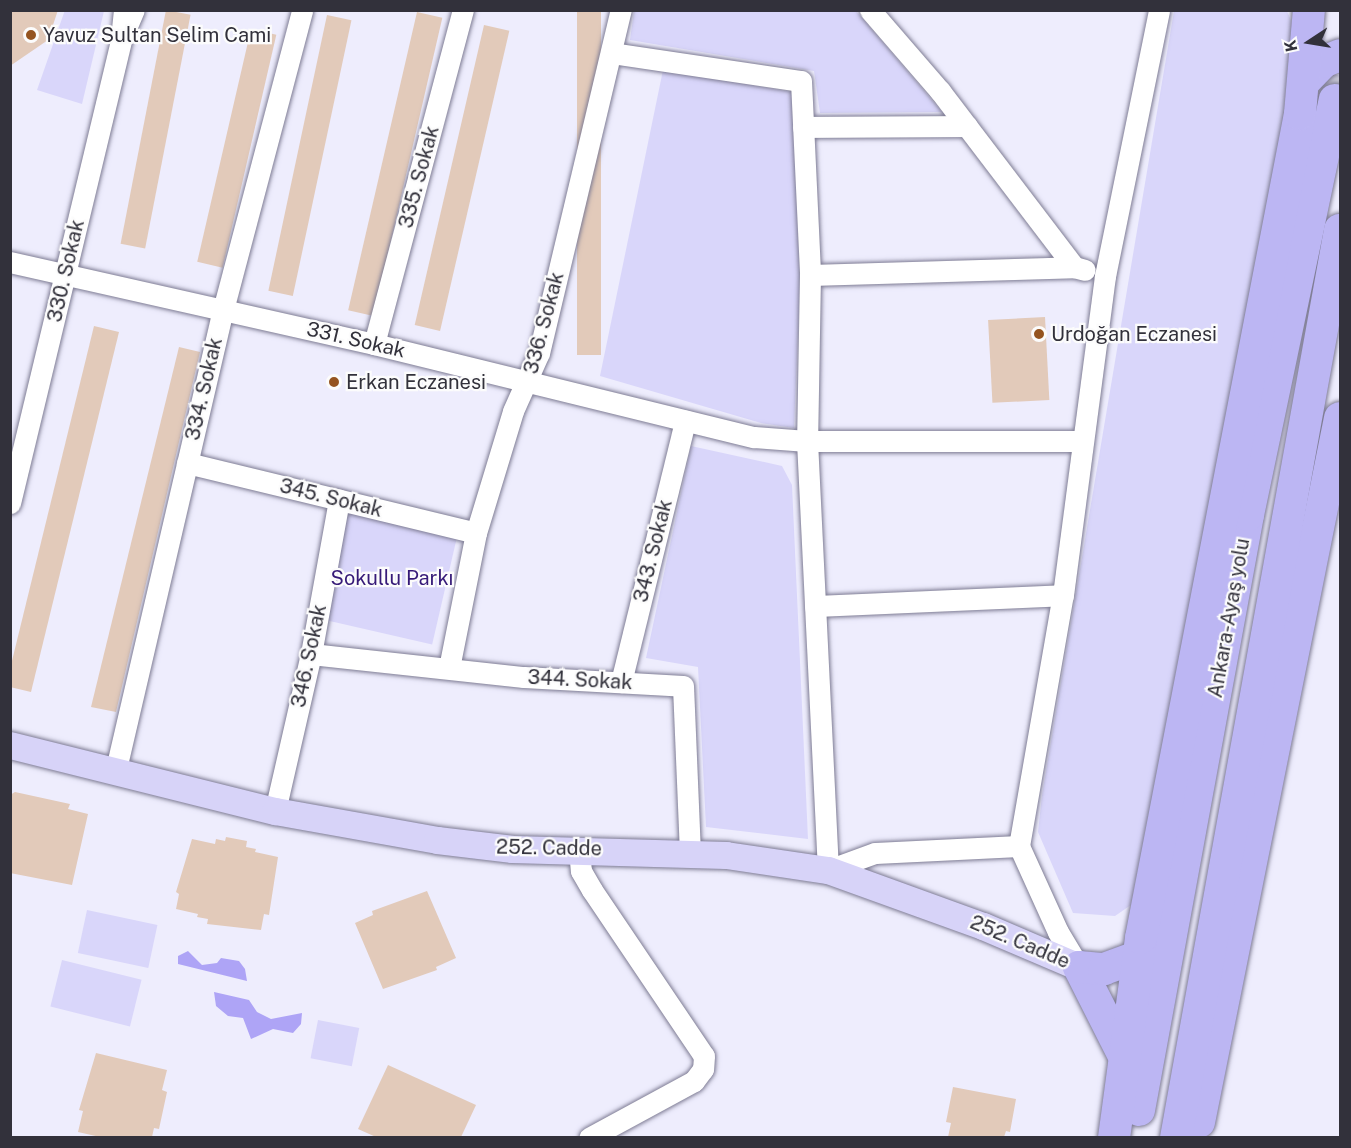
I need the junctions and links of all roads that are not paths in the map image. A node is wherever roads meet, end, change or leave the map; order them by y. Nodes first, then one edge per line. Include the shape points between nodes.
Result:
1 (124, 10) edge
2 (134, 10) edge
3 (302, 10) edge
4 (463, 10) edge
5 (621, 10) edge
6 (870, 10) edge
7 (1159, 10) edge
8 (1310, 10) edge
9 (121, 40) junction
10 (611, 53) junction
11 (1341, 55) edge
12 (1304, 82) junction
13 (1335, 100) dead end
14 (967, 126) junction
15 (802, 127) junction
16 (1341, 230) edge
17 (10, 262) edge
18 (1074, 267) junction
19 (65, 275) junction
20 (810, 275) junction
21 (1105, 276) junction
22 (223, 309) junction
23 (374, 344) junction
24 (529, 382) junction
25 (1341, 418) edge
26 (685, 421) junction
27 (19, 430) edge
28 (807, 441) junction
29 (1083, 441) junction
30 (187, 463) junction
31 (339, 500) junction
32 (10, 503) edge
33 (476, 533) junction
34 (1063, 595) junction
35 (815, 606) junction
36 (311, 654) junction
37 (448, 668) junction
38 (621, 682) junction
39 (10, 745) edge
40 (116, 769) junction
41 (275, 811) junction
42 (1019, 846) junction
43 (579, 849) junction
44 (690, 853) junction
45 (828, 870) junction
46 (1139, 956) junction
47 (1079, 967) junction
48 (1126, 1060) junction
49 (590, 1137) edge
50 (1114, 1137) edge
51 (1134, 1137) edge
52 (1176, 1137) edge
53 (1196, 1137) edge

1 - 9 street, 330. Sokak
2 - 9 street, 330. Sokak
3 - 22 street, 334. Sokak
4 - 23 street, 335. Sokak
5 - 10 street, 336. Sokak
6 - 14 street
7 - 21 street
8 - 12 highway
9 - 19 street, 330. Sokak
10 - 15 street via 801,81
10 - 24 street, 336. Sokak
11 - 12 highway via 1323,62
12 - 46 highway
13 - 51 highway, Ankara-Ayaş yolu via 1248,514
14 - 15 street
14 - 18 street
15 - 20 street
16 - 52 highway, Ankara-Ayaş yolu via 1268,613
17 - 19 street, 331. Sokak
18 - 20 street
18 - 21 street
19 - 22 street, 331. Sokak
19 - 27 street, 330. Sokak
20 - 28 street
21 - 29 street
22 - 23 street, 331. Sokak
22 - 30 street, 334. Sokak
23 - 24 street, 331. Sokak
24 - 26 street, 331. Sokak
24 - 33 street, 336. Sokak via 513,411
25 - 53 highway
26 - 28 street, 331. Sokak via 754,437
26 - 38 street, 343. Sokak
27 - 32 street, 330. Sokak
28 - 29 street, 331. Sokak
28 - 35 street
29 - 34 street
30 - 31 street, 345. Sokak
30 - 40 street, 334. Sokak
31 - 33 street, 345. Sokak
31 - 36 street, 346. Sokak
33 - 37 street, 336. Sokak
34 - 35 street
34 - 42 street
35 - 45 street
36 - 37 street, 344. Sokak
36 - 41 street, 346. Sokak
37 - 38 street, 344. Sokak
38 - 44 street, 344. Sokak via 683,686
39 - 40 main road, 252. Cadde
40 - 41 main road, 252. Cadde
41 - 43 main road, 252. Cadde via 485,847
42 - 45 street via 875,853
42 - 47 street via 1058,932
43 - 44 main road, 252. Cadde
43 - 49 street via 581,871 592,890 698,1044 704,1062 694,1081
44 - 45 main road, 252. Cadde
45 - 47 main road, 252. Cadde via 983,926
46 - 47 highway via 1104,969
46 - 48 highway
47 - 48 highway
48 - 50 highway

